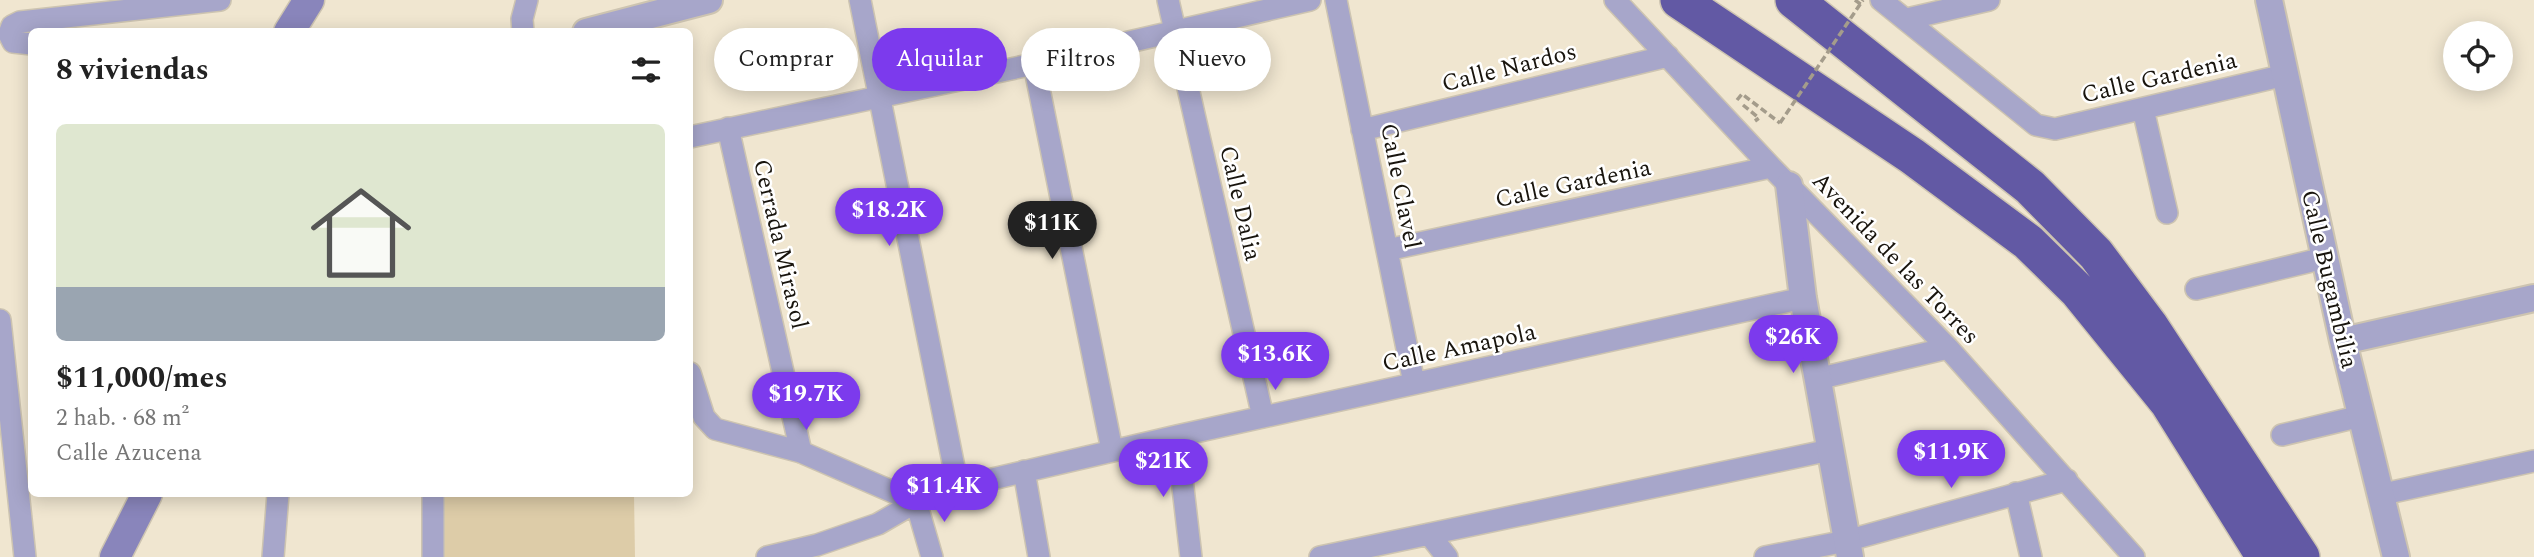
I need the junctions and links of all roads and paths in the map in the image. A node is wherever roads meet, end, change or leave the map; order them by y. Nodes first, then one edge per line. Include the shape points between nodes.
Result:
1 (220, 0) edge
2 (309, 0) edge
3 (527, 0) edge
4 (709, 0) edge
5 (860, 0) edge
6 (1168, 0) edge
7 (1310, 0) edge
8 (1336, 0) edge
9 (1615, 0) edge
10 (1679, 0) edge
11 (1794, 0) edge
12 (1863, 0) edge
13 (1881, 0) edge
14 (1989, 0) edge
15 (2269, 0) edge
16 (1907, 19) junction
17 (292, 28) edge
18 (523, 28) edge
19 (601, 28) edge
20 (1174, 28) edge
21 (1192, 28) edge
22 (28, 44) edge
23 (1668, 56) junction
24 (1021, 67) edge
25 (2285, 75) junction
26 (1039, 91) edge
27 (1188, 91) edge
28 (880, 97) junction
29 (2143, 108) junction
30 (1719, 111) junction
31 (728, 128) junction
32 (1362, 130) junction
33 (693, 136) edge
34 (1780, 176) junction
35 (2167, 214) dead end
36 (1387, 250) junction
37 (2325, 258) junction
38 (2196, 289) dead end
39 (1803, 298) junction
40 (2534, 298) edge
41 (0, 320) edge
42 (2343, 341) junction
43 (1948, 348) junction
44 (1817, 379) junction
45 (693, 382) edge
46 (1414, 383) junction
47 (2361, 416) junction
48 (1263, 417) junction
49 (2282, 435) dead end
50 (1177, 436) junction
51 (1112, 450) junction
52 (1830, 450) junction
53 (801, 453) junction
54 (2534, 461) edge
55 (1024, 471) junction
56 (2067, 480) junction
57 (958, 487) junction
58 (2016, 493) junction
59 (2379, 495) junction
60 (145, 497) edge
61 (278, 497) edge
62 (433, 497) edge
63 (916, 502) junction
64 (1429, 534) junction
65 (1848, 549) edge
66 (817, 551) edge
67 (25, 557) edge
68 (114, 557) edge
69 (273, 557) edge
70 (433, 557) edge
71 (767, 557) edge
72 (932, 557) edge
73 (1039, 557) edge
74 (1191, 557) edge
75 (1321, 557) edge
76 (1447, 557) edge
77 (1765, 557) edge
78 (2031, 557) edge
79 (2134, 557) edge
80 (2265, 557) edge
81 (2301, 557) edge
82 (2396, 557) edge

1 - 22 street via 12,26 13,42
2 - 17 main road
3 - 18 street
4 - 19 street
5 - 28 street
6 - 20 street, Calle Dalia
7 - 21 street
8 - 32 street, Calle Clavel
9 - 23 street, Avenida de las Torres
10 - 80 highway via 1912,156 2028,242 2078,291 2168,402
11 - 81 highway via 2030,187 2096,254 2150,324
12 - 30 path, bridge via 1780,123 1742,94 1737,100 1759,118 1756,121
13 - 16 street
14 - 16 street
15 - 25 street, Calle Bugambilia
16 - 29 street, Calle Gardenia via 2036,125 2055,129
23 - 30 street, Avenida de las Torres
23 - 32 street, Calle Nardos
24 - 28 street
25 - 29 street, Calle Gardenia
25 - 37 street, Calle Bugambilia
26 - 51 street
27 - 48 street, Calle Dalia
28 - 31 street
28 - 57 street
29 - 35 street
30 - 34 street, Avenida de las Torres
31 - 33 street
31 - 53 street, Cerrada Mirasol
32 - 36 street, Calle Clavel
34 - 36 street, Calle Gardenia
34 - 39 street
34 - 43 street, Avenida de las Torres
36 - 46 street, Calle Clavel
37 - 38 street
37 - 42 street, Calle Bugambilia
39 - 44 street
39 - 46 street, Calle Amapola
40 - 42 street
41 - 67 street
42 - 47 street, Calle Bugambilia
43 - 44 street
43 - 56 street, Avenida de las Torres
44 - 52 street
45 - 53 street via 704,417 715,429
46 - 48 street, Calle Amapola
47 - 49 street
47 - 59 street, Calle Bugambilia
48 - 50 street, Calle Amapola
50 - 51 street, Calle Amapola
50 - 74 street
51 - 55 street, Calle Amapola
52 - 64 street
52 - 65 street
53 - 63 street
54 - 59 street
55 - 57 street, Calle Amapola
55 - 73 street
56 - 58 street
56 - 79 street, Avenida de las Torres
57 - 63 street, Calle Amapola
58 - 65 street
58 - 78 street
59 - 82 street, Calle Bugambilia
60 - 68 main road
61 - 69 street
62 - 70 street
63 - 66 street, Calle Amapola
63 - 72 street
64 - 75 street
64 - 76 street
65 - 77 street
66 - 71 street, Calle Amapola

